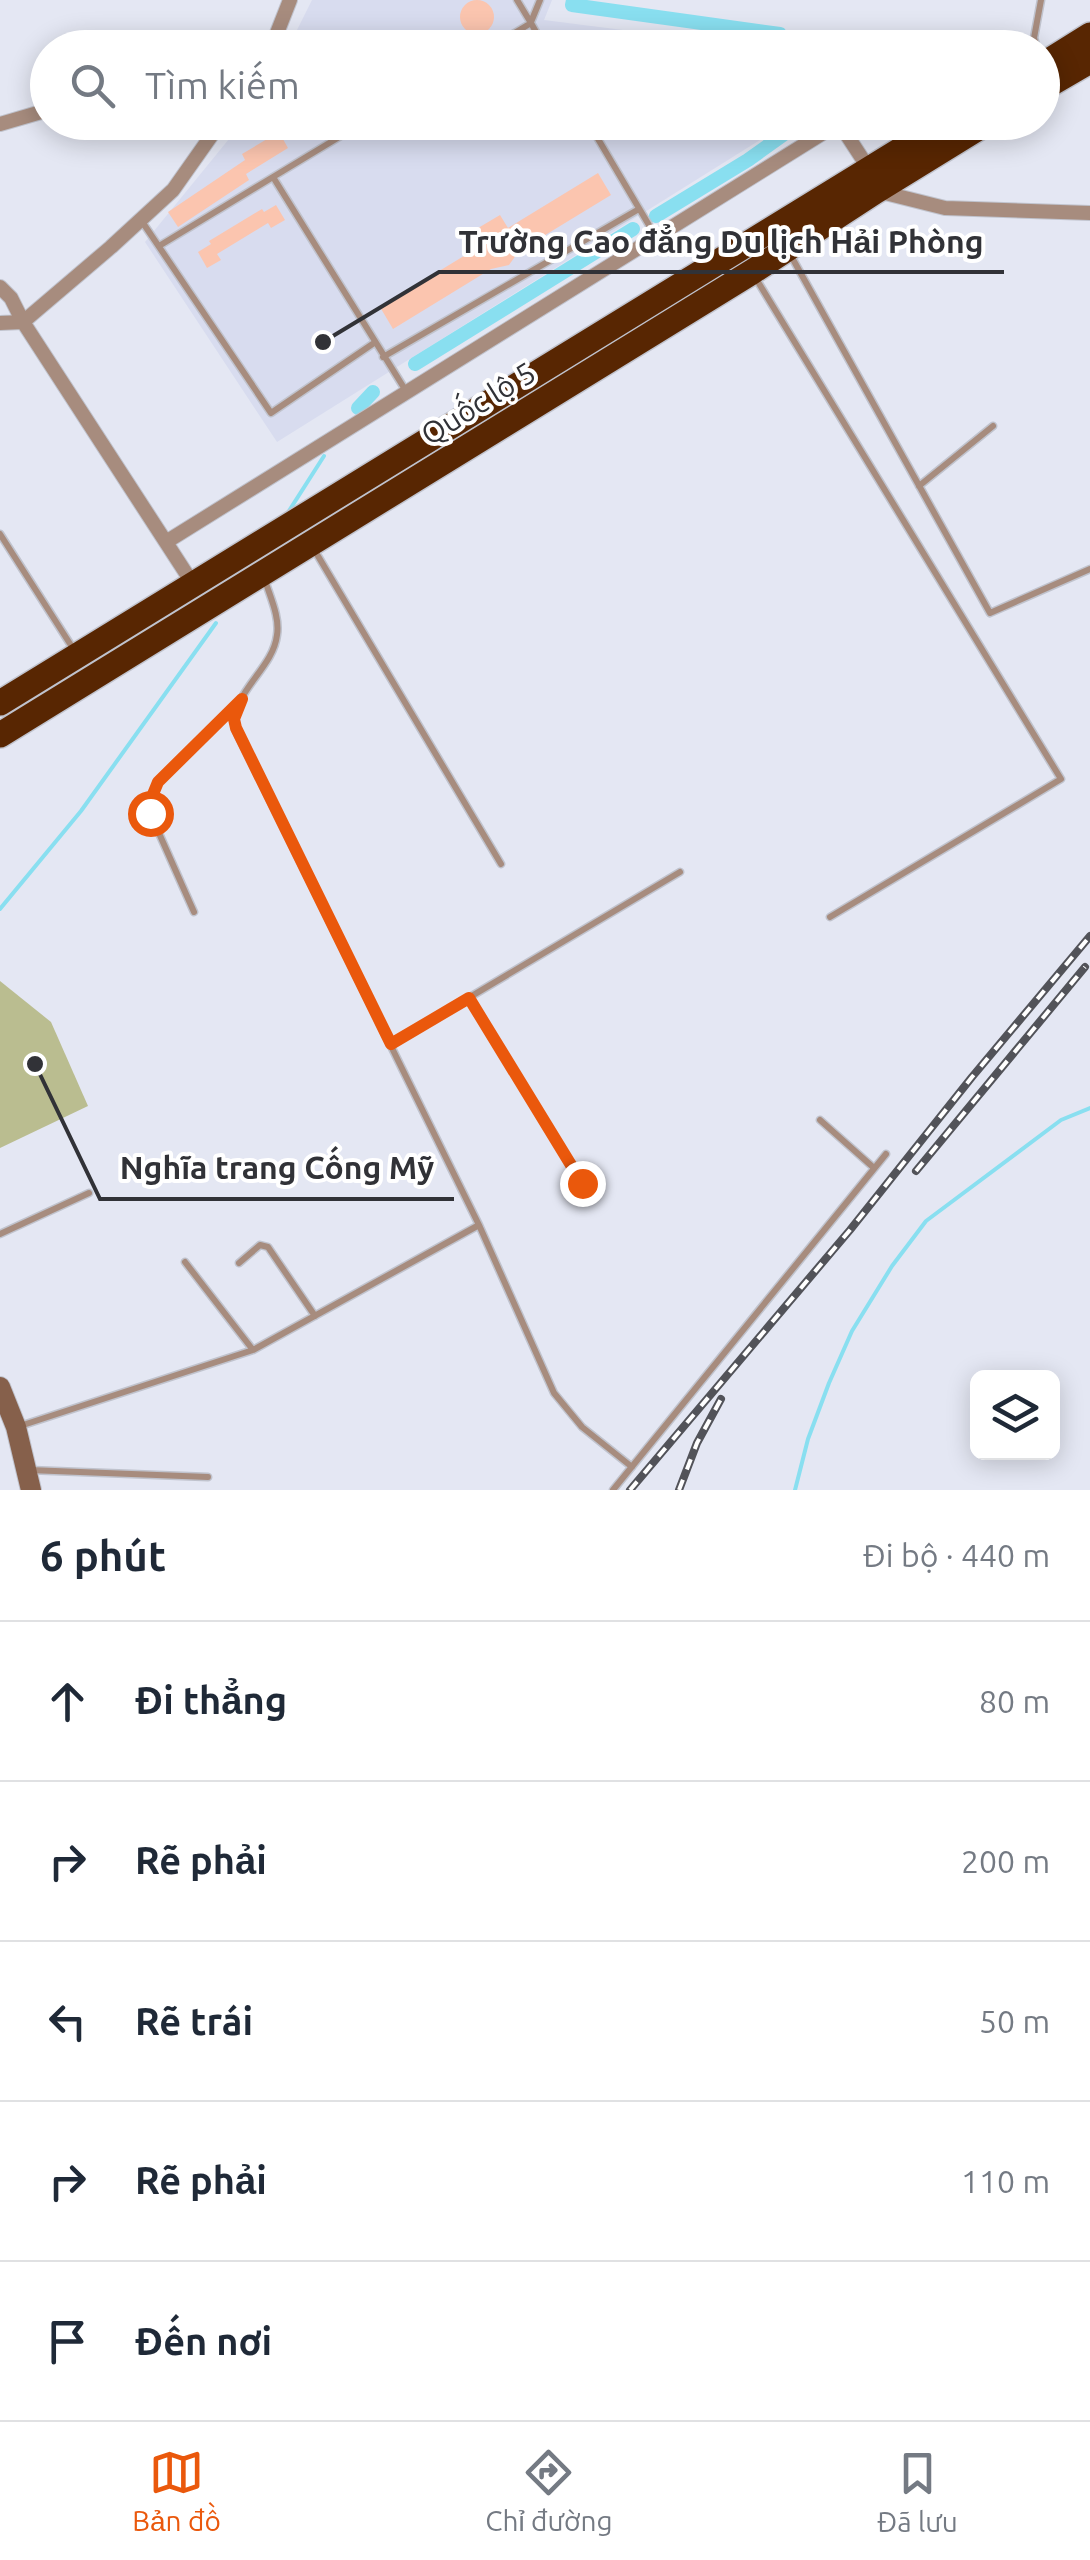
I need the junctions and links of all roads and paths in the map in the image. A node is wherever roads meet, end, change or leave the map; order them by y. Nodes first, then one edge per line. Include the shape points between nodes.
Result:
1 (290, 0) edge
2 (517, 0) edge
3 (540, 0) edge
4 (1040, 0) edge
5 (531, 23) junction
6 (278, 30) edge
7 (520, 30) edge
8 (535, 30) edge
9 (1035, 30) edge
10 (1090, 36) edge
11 (1060, 50) edge
12 (1090, 60) edge
13 (1060, 79) edge
14 (30, 115) edge
15 (0, 124) edge
16 (208, 140) edge
17 (334, 140) edge
18 (599, 140) edge
19 (812, 140) edge
20 (849, 140) edge
21 (923, 140) edge
22 (952, 140) edge
23 (273, 177) junction
24 (872, 180) junction
25 (639, 209) junction
26 (1090, 213) edge
27 (141, 220) junction
28 (656, 237) junction
29 (159, 246) junction
30 (786, 249) junction
31 (752, 272) junction
32 (0, 287) edge
33 (23, 322) junction
34 (0, 323) edge
35 (374, 344) junction
36 (383, 356) junction
37 (406, 392) junction
38 (992, 426) dead end
39 (919, 486) junction
40 (0, 534) edge
41 (166, 542) junction
42 (312, 544) junction
43 (1090, 569) edge
44 (264, 574) junction
45 (193, 584) junction
46 (78, 655) junction
47 (242, 699) junction
48 (0, 703) edge
49 (0, 735) edge
50 (501, 864) dead end
51 (680, 872) dead end
52 (194, 912) dead end
53 (830, 917) dead end
54 (469, 998) junction
55 (391, 1044) junction
56 (820, 1120) dead end
57 (886, 1154) dead end
58 (874, 1168) junction
59 (582, 1183) dead end
60 (88, 1193) dead end
61 (479, 1224) junction
62 (0, 1234) edge
63 (185, 1262) dead end
64 (239, 1263) dead end
65 (316, 1316) junction
66 (253, 1350) junction
67 (0, 1387) edge
68 (16, 1428) junction
69 (632, 1467) junction
70 (208, 1477) dead end
71 (28, 1480) edge
72 (613, 1490) edge

1 - 6 street
2 - 5 lane
3 - 5 lane
4 - 9 lane
5 - 7 lane
5 - 8 lane
10 - 11 highway
12 - 13 highway
14 - 15 street
16 - 27 street via 173,190
17 - 23 lane
18 - 25 lane
19 - 28 street
20 - 24 street
21 - 24 highway, Quốc lộ 5
22 - 24 highway, Quốc lộ 5
23 - 29 lane
23 - 35 lane
24 - 26 street via 944,208
24 - 30 highway, Quốc lộ 5
24 - 45 highway, Quốc lộ 5
25 - 28 lane
25 - 36 lane
27 - 29 lane
27 - 33 street
28 - 37 street
29 - 35 lane via 271,413
30 - 31 highway, Quốc lộ 5
30 - 39 lane
31 - 42 highway, Quốc lộ 5
31 - 53 lane via 1061,779
32 - 33 street
33 - 34 street
33 - 41 street
35 - 36 lane
36 - 37 lane
37 - 41 street
38 - 39 lane
39 - 43 lane via 990,612
40 - 46 lane
41 - 45 street
42 - 44 highway, Quốc lộ 5
42 - 50 lane
44 - 47 lane via 278,634
44 - 49 highway, Quốc lộ 5
45 - 46 highway, Quốc lộ 5
46 - 48 highway, Quốc lộ 5
47 - 52 lane via 158,782 149,804
47 - 55 lane via 236,728
51 - 54 lane
54 - 55 lane
54 - 59 lane
55 - 61 lane
56 - 58 lane
57 - 58 lane
58 - 69 lane
60 - 62 lane
61 - 65 lane
61 - 69 lane via 554,1393
63 - 66 lane
64 - 65 lane via 260,1245 268,1247
65 - 66 lane
66 - 68 lane
67 - 68 street
68 - 71 street
69 - 72 lane
70 - 71 lane

